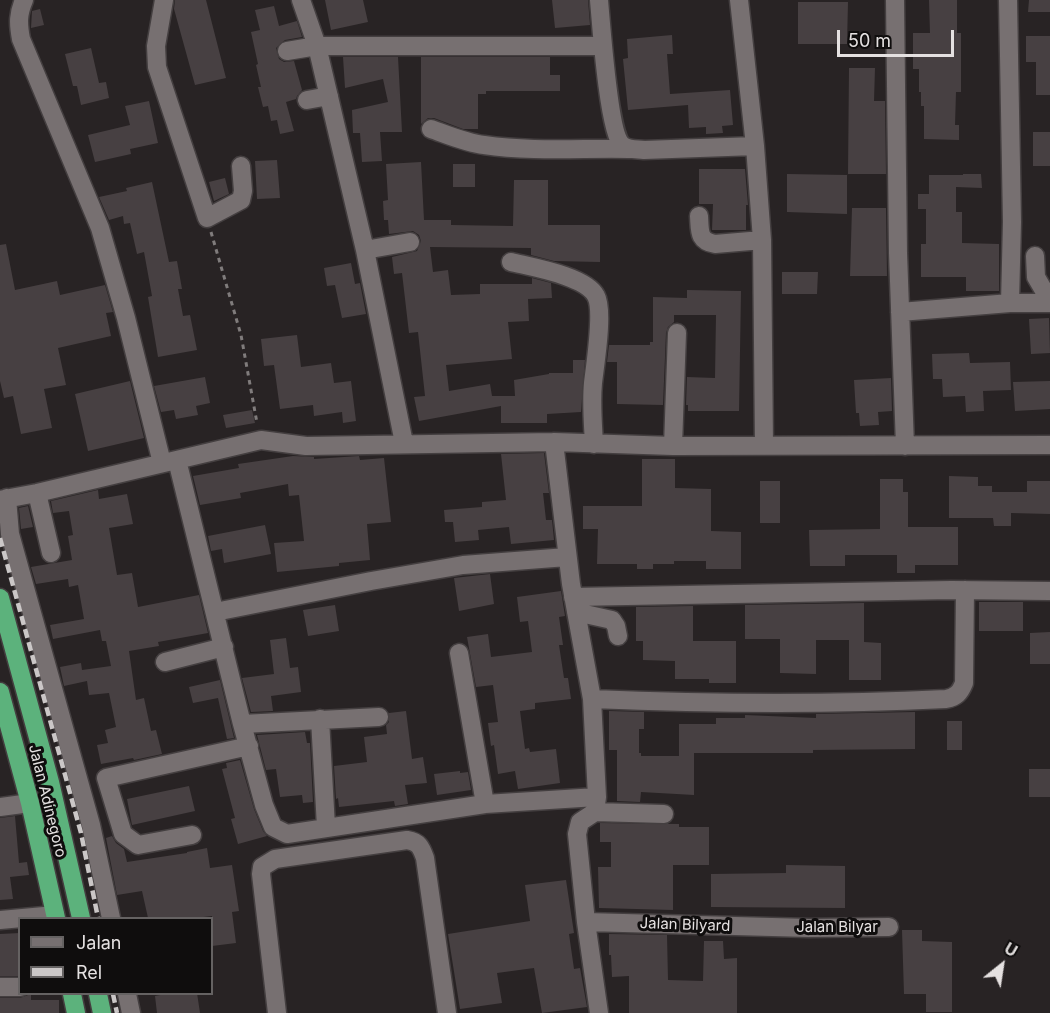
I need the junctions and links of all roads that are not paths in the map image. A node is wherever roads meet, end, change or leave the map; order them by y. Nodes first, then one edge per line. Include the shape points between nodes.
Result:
1 (24, 0) edge
2 (164, 0) edge
3 (301, 0) edge
4 (599, 0) edge
5 (739, 0) edge
6 (895, 0) edge
7 (1008, 0) edge
8 (317, 46) junction
9 (603, 46) junction
10 (287, 51) dead end
11 (328, 96) junction
12 (307, 100) dead end
13 (431, 129) dead end
14 (755, 146) junction
15 (629, 149) junction
16 (241, 166) dead end
17 (699, 216) dead end
18 (762, 240) junction
19 (410, 242) dead end
20 (365, 250) junction
21 (1035, 255) dead end
22 (511, 262) dead end
23 (1050, 302) edge
24 (1010, 303) junction
25 (900, 312) junction
26 (677, 333) dead end
27 (554, 442) junction
28 (404, 443) junction
29 (594, 444) junction
30 (1050, 445) edge
31 (673, 446) junction
32 (764, 446) junction
33 (905, 446) junction
34 (170, 461) junction
35 (37, 493) junction
36 (4, 499) edge
37 (51, 553) dead end
38 (567, 557) junction
39 (965, 590) junction
40 (1050, 591) edge
41 (0, 598) edge
42 (575, 605) junction
43 (215, 612) junction
44 (618, 636) dead end
45 (224, 647) junction
46 (459, 653) dead end
47 (165, 662) dead end
48 (0, 692) edge
49 (592, 699) junction
50 (379, 717) dead end
51 (320, 718) junction
52 (242, 724) junction
53 (249, 746) junction
54 (30, 803) junction
55 (485, 804) junction
56 (596, 805) junction
57 (0, 807) edge
58 (664, 814) dead end
59 (326, 827) junction
60 (192, 835) dead end
61 (56, 916) edge
62 (81, 917) edge
63 (111, 917) edge
64 (18, 919) edge
65 (0, 920) edge
66 (586, 922) junction
67 (784, 927) joint
68 (890, 927) dead end
69 (0, 987) edge
70 (18, 987) edge
71 (72, 995) edge
72 (98, 995) edge
73 (127, 995) edge
74 (76, 1013) edge
75 (102, 1013) edge
76 (131, 1013) edge
77 (277, 1013) edge
78 (447, 1013) edge
79 (599, 1013) edge

1 - 34 street via 18,14 21,39 100,228
2 - 16 street via 156,46 157,67 207,218 241,200
3 - 8 street
4 - 9 street
5 - 14 street
6 - 25 street
7 - 24 street
8 - 9 street
8 - 10 street
8 - 11 street
9 - 15 street via 613,127 620,144
11 - 12 street
11 - 20 street
13 - 15 street via 484,146
14 - 15 street
14 - 18 street
17 - 18 street via 700,236 708,243
18 - 32 street
19 - 20 street
20 - 28 street
21 - 23 street via 1036,277
22 - 29 street via 582,283 596,296
23 - 24 street
24 - 25 street
25 - 33 street
26 - 31 street
27 - 28 street
27 - 29 street
27 - 38 street
28 - 34 street via 306,446 261,440
29 - 31 street
30 - 33 street
31 - 32 street
32 - 33 street
34 - 35 street
34 - 43 street
35 - 36 street
35 - 37 street
36 - 63 street via 10,534 91,825
38 - 42 street
38 - 43 street via 463,565
39 - 40 street
39 - 42 street
39 - 49 street via 964,683 955,697 881,703 714,704
41 - 62 highway via 50,782
42 - 44 street via 612,620
42 - 49 street
43 - 45 street
45 - 47 street
45 - 52 street
46 - 55 street
48 - 54 highway, Jalan Adinegoro
49 - 56 street
50 - 51 street
51 - 52 street
51 - 59 street
52 - 53 street
53 - 59 street via 273,827 287,834
53 - 60 street via 106,778 123,834 128,839 138,845
54 - 57 street
54 - 61 highway, Jalan Adinegoro
55 - 56 street
55 - 59 street
56 - 58 street
56 - 66 street via 578,827
64 - 65 street
66 - 67 street, Jalan Bilyard
66 - 79 street
67 - 68 street, Jalan Bilyar
69 - 70 street
71 - 74 highway
72 - 75 highway
73 - 76 street
77 - 78 street via 262,867 275,859 406,840 421,846 425,858

